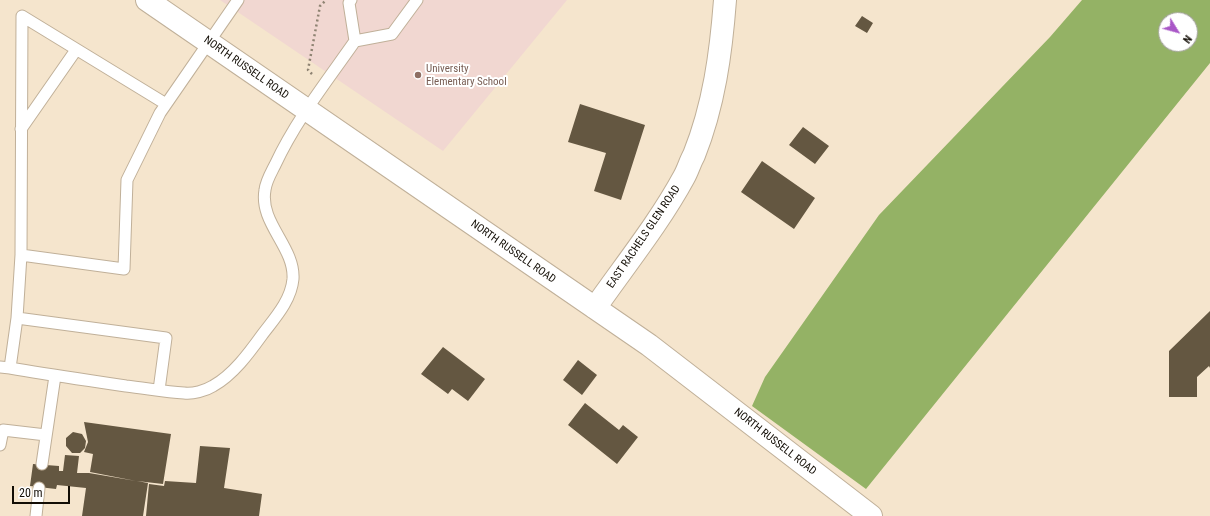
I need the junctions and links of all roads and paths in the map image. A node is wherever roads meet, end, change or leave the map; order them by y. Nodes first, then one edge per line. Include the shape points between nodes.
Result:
1 (147, 0) edge
2 (238, 0) edge
3 (326, 0) edge
4 (351, 0) edge
5 (417, 0) edge
6 (725, 0) edge
7 (355, 41) junction
8 (209, 42) junction
9 (76, 50) junction
10 (318, 78) dead end
11 (166, 104) junction
12 (306, 110) junction
13 (21, 129) junction
14 (21, 255) junction
15 (595, 308) junction
16 (17, 318) junction
17 (5, 368) edge
18 (55, 376) junction
19 (159, 390) junction
20 (46, 435) junction
21 (0, 445) edge
22 (42, 464) dead end
23 (39, 488) dead end
24 (36, 516) edge
25 (871, 516) edge

1 - 8 street, NORTH RUSSELL ROAD
2 - 8 lane
3 - 10 path via 320,6 308,70
4 - 7 lane via 349,3
5 - 7 lane via 392,34
6 - 15 street, EAST RACHELS GLEN ROAD via 718,73 703,132 685,176 658,221
7 - 12 lane
8 - 11 lane
8 - 12 street, NORTH RUSSELL ROAD
9 - 11 lane
9 - 13 lane
9 - 13 lane via 22,16
11 - 14 lane via 127,180 124,269
12 - 15 street, NORTH RUSSELL ROAD
12 - 19 lane via 283,148 264,190 266,209 292,268 293,282 285,304 246,356 227,376 213,386 199,392
13 - 14 lane
14 - 16 lane
15 - 25 street, NORTH RUSSELL ROAD via 649,345
16 - 17 lane
16 - 19 lane via 166,338
17 - 18 lane
18 - 19 lane
18 - 20 lane
20 - 21 lane via 3,430
20 - 22 lane
23 - 24 lane

